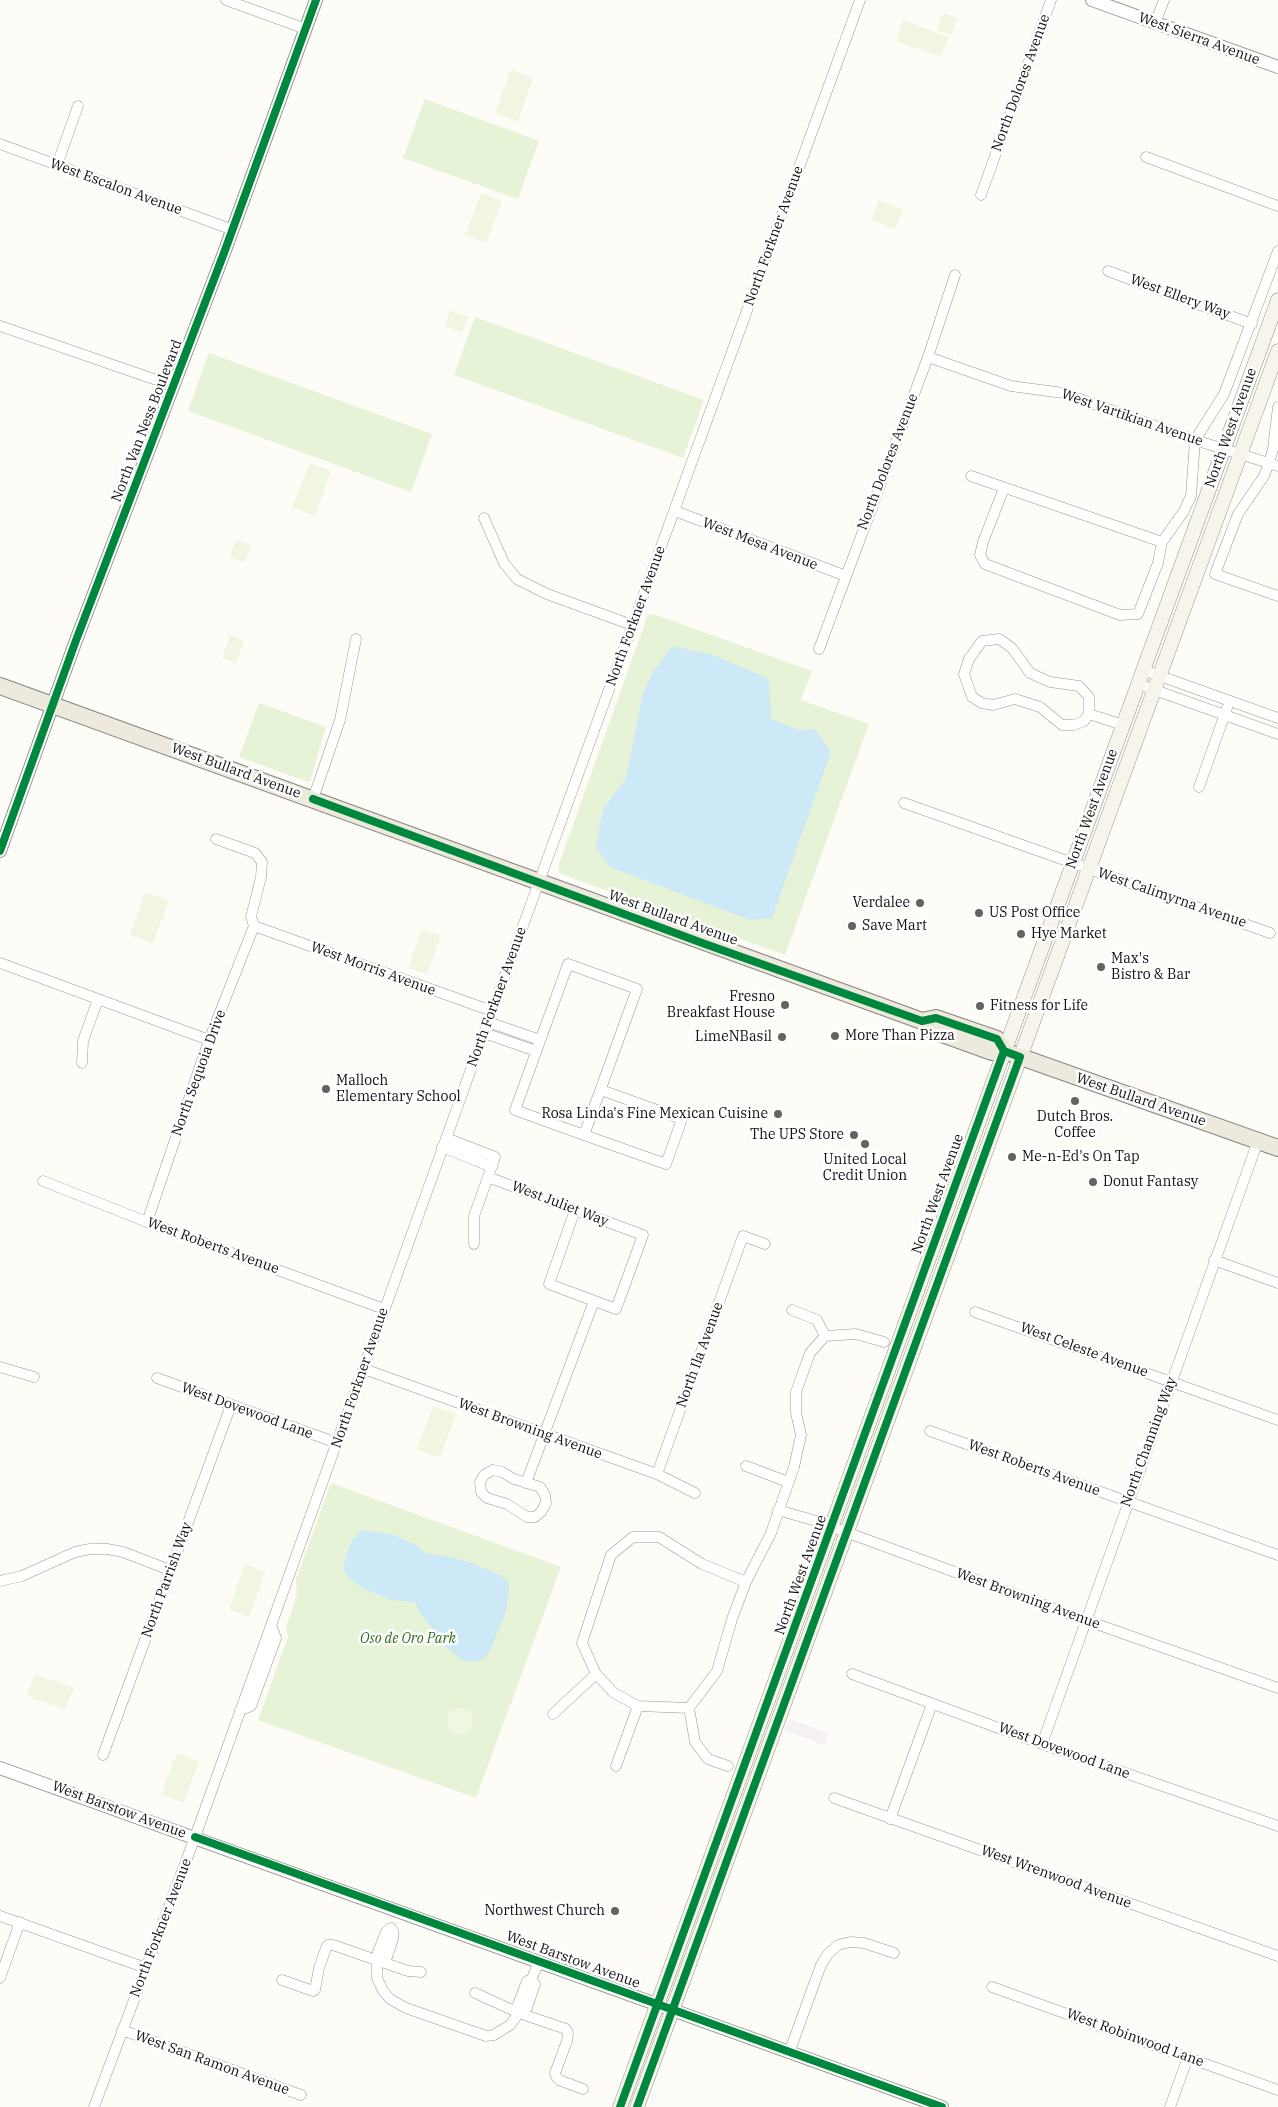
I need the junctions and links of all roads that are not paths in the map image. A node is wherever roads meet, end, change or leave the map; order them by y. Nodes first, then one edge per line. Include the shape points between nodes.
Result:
1 (226, 0) edge
2 (316, 0) edge
3 (860, 0) edge
4 (1051, 0) edge
5 (1092, 0) edge
6 (1164, 0) edge
7 (1155, 23) junction
8 (306, 29) junction
9 (1278, 67) edge
10 (78, 106) dead end
11 (0, 144) edge
12 (1146, 157) dead end
13 (57, 165) junction
14 (981, 195) dead end
15 (1278, 206) edge
16 (233, 230) junction
17 (1278, 251) edge
18 (1108, 271) dead end
19 (955, 275) dead end
20 (1278, 300) edge
21 (1252, 324) junction
22 (0, 326) edge
23 (1278, 351) edge
24 (928, 357) junction
25 (174, 386) junction
26 (1278, 407) edge
27 (1195, 440) junction
28 (1224, 450) junction
29 (1241, 453) junction
30 (1273, 465) edge
31 (971, 476) dead end
32 (1004, 488) junction
33 (675, 511) junction
34 (484, 518) dead end
35 (1162, 542) junction
36 (846, 576) junction
37 (1278, 596) edge
38 (632, 625) junction
39 (356, 639) dead end
40 (820, 649) dead end
41 (1143, 670) junction
42 (1156, 682) junction
43 (1138, 684) junction
44 (0, 686) edge
45 (1229, 701) junction
46 (54, 705) junction
47 (1090, 714) junction
48 (1225, 715) junction
49 (1278, 718) edge
50 (1123, 725) junction
51 (1278, 734) edge
52 (1199, 787) dead end
53 (313, 799) junction
54 (904, 803) dead end
55 (216, 839) dead end
56 (0, 852) edge
57 (1073, 864) junction
58 (1089, 870) junction
59 (539, 881) junction
60 (254, 926) junction
61 (1270, 933) dead end
62 (0, 963) edge
63 (98, 999) junction
64 (492, 1011) junction
65 (488, 1022) junction
66 (484, 1033) junction
67 (210, 1040) junction
68 (540, 1040) junction
69 (536, 1051) junction
70 (1004, 1051) junction
71 (1020, 1057) junction
72 (82, 1063) dead end
73 (601, 1090) junction
74 (584, 1135) junction
75 (1258, 1141) junction
76 (444, 1143) junction
77 (1278, 1148) edge
78 (492, 1167) junction
79 (42, 1181) dead end
80 (575, 1210) junction
81 (147, 1222) junction
82 (474, 1244) dead end
83 (765, 1244) dead end
84 (928, 1259) junction
85 (1214, 1260) junction
86 (1278, 1283) edge
87 (594, 1301) junction
88 (384, 1309) junction
89 (792, 1310) dead end
90 (975, 1312) dead end
91 (825, 1336) junction
92 (884, 1342) dead end
93 (0, 1367) edge
94 (364, 1369) junction
95 (34, 1377) dead end
96 (157, 1378) dead end
97 (1171, 1381) junction
98 (231, 1405) junction
99 (892, 1408) junction
100 (1278, 1420) edge
101 (930, 1432) dead end
102 (544, 1433) junction
103 (337, 1443) junction
104 (746, 1466) dead end
105 (656, 1474) junction
106 (788, 1482) junction
107 (526, 1483) junction
108 (695, 1493) dead end
109 (1127, 1502) junction
110 (778, 1510) junction
111 (831, 1527) junction
112 (847, 1533) junction
113 (1278, 1555) edge
114 (170, 1570) junction
115 (0, 1581) edge
116 (746, 1582) junction
117 (1085, 1620) junction
118 (596, 1674) junction
119 (852, 1674) dead end
120 (1278, 1688) edge
121 (932, 1704) junction
122 (638, 1706) junction
123 (689, 1708) junction
124 (553, 1714) dead end
125 (1042, 1744) junction
126 (103, 1755) dead end
127 (616, 1766) dead end
128 (728, 1766) dead end
129 (0, 1768) edge
130 (834, 1798) dead end
131 (890, 1819) junction
132 (1278, 1826) edge
133 (195, 1837) junction
134 (397, 1910) junction
135 (0, 1916) edge
136 (20, 1922) junction
137 (894, 1953) dead end
138 (1278, 1956) edge
139 (379, 1961) junction
140 (539, 1961) junction
141 (146, 1968) junction
142 (421, 1972) dead end
143 (0, 1978) edge
144 (282, 1980) dead end
145 (992, 1987) dead end
146 (475, 1993) dead end
147 (659, 2004) junction
148 (673, 2010) junction
149 (519, 2013) junction
150 (122, 2030) junction
151 (789, 2052) junction
152 (1188, 2057) junction
153 (583, 2089) dead end
154 (1278, 2090) edge
155 (301, 2096) dead end
156 (94, 2107) edge
157 (620, 2107) edge
158 (637, 2107) edge
159 (942, 2107) edge
160 (1170, 2107) edge

1 - 8 street
2 - 8 street, North Van Ness Boulevard
3 - 33 street, North Forkner Avenue
4 - 14 street, North Dolores Avenue
5 - 7 street, West Sierra Avenue
6 - 7 street
7 - 9 street, West Sierra Avenue
8 - 16 street, North Van Ness Boulevard
10 - 13 street
11 - 13 street, West Escalon Avenue
12 - 15 street
13 - 16 street, West Escalon Avenue
16 - 25 street, North Van Ness Boulevard
17 - 21 street, North West Avenue
18 - 21 street, West Ellery Way
19 - 24 street, North Dolores Avenue
20 - 28 main road, North West Avenue
21 - 27 street, North West Avenue via 1224,394
22 - 25 street
23 - 29 main road, North West Avenue
24 - 27 street, West Vartikian Avenue via 1011,386 1063,393
24 - 36 street, North Dolores Avenue
25 - 46 street, North Van Ness Boulevard
26 - 30 street
27 - 28 street, West Vartikian Avenue
27 - 35 street, North West Avenue via 1191,496
28 - 29 street, West Vartikian Avenue
28 - 41 main road, North West Avenue
29 - 30 street, West Vartikian Avenue
29 - 42 main road, North West Avenue
30 - 37 street via 1238,514 1215,574
31 - 32 street
32 - 35 street
32 - 35 street, North West Avenue via 983,542 980,555 985,564 1120,615 1138,614 1158,563
33 - 36 street, West Mesa Avenue
33 - 38 street, North Forkner Avenue
34 - 38 street via 504,564 517,579 547,594
36 - 40 street, North Dolores Avenue
38 - 59 street, North Forkner Avenue
39 - 53 street via 340,720
41 - 42 street
41 - 43 main road, North West Avenue
42 - 43 street
42 - 45 street
42 - 48 street
42 - 58 main road, North West Avenue
43 - 50 main road, North West Avenue
44 - 46 main road, West Bullard Avenue
45 - 48 street
45 - 49 street
46 - 53 main road, West Bullard Avenue
46 - 56 street, North Van Ness Boulevard
47 - 47 street via 1089,698 1079,686 1050,682 1030,673 1012,648 999,639 982,641 969,659 964,674 967,687 972,698 982,704 993,706 1015,698 1040,707 1062,725 1074,725
47 - 50 street
48 - 51 street
48 - 52 street
50 - 57 main road, North West Avenue
53 - 59 main road, West Bullard Avenue
54 - 57 street, West Calimyrna Avenue
55 - 60 street, North Sequoia Drive via 260,857 262,877 251,917
57 - 58 street, West Calimyrna Avenue
57 - 70 main road, North West Avenue
58 - 61 street, West Calimyrna Avenue
58 - 71 main road, North West Avenue
59 - 64 street, North Forkner Avenue
59 - 70 main road, West Bullard Avenue via 922,1021 936,1018 997,1039
60 - 64 street, West Morris Avenue
60 - 67 street, North Sequoia Drive
62 - 63 street
63 - 67 street
63 - 72 street via 83,1041
64 - 65 street, North Forkner Avenue
65 - 66 street, North Forkner Avenue
65 - 68 street
66 - 69 street
66 - 76 street, North Forkner Avenue
67 - 81 street, North Sequoia Drive
68 - 69 street
68 - 73 street via 568,964 637,989
69 - 74 street via 515,1110
70 - 71 main road, West Bullard Avenue
70 - 84 main road, North West Avenue
71 - 75 main road, West Bullard Avenue
71 - 99 main road, North West Avenue
73 - 74 street
73 - 74 street via 682,1119 666,1164
75 - 77 main road, West Bullard Avenue
75 - 85 street, North Channing Way
76 - 78 street, West Juliet Way
76 - 88 street, North Forkner Avenue
78 - 80 street, West Juliet Way
78 - 82 street via 474,1216
79 - 81 street, West Roberts Avenue
80 - 87 street via 548,1284
80 - 87 street, West Juliet Way via 643,1235 616,1309
81 - 88 street, West Roberts Avenue
83 - 105 street, North Ila Avenue via 743,1236
84 - 99 main road via 932,1263 933,1274 899,1371
84 - 111 main road, North West Avenue
85 - 86 street
85 - 97 street, North Channing Way
87 - 102 street
88 - 94 street, North Forkner Avenue
89 - 91 street via 817,1320
90 - 97 street, West Celeste Avenue
91 - 92 street via 856,1334
91 - 106 street via 810,1353 796,1392 801,1435
93 - 95 street
94 - 102 street, West Browning Avenue
94 - 103 street, North Forkner Avenue
96 - 98 street, West Dovewood Lane
97 - 100 street, West Celeste Avenue
97 - 109 street, North Channing Way
98 - 103 street, West Dovewood Lane
98 - 114 street, North Parrish Way
99 - 112 main road, North West Avenue
101 - 109 street, West Roberts Avenue
102 - 105 street, West Browning Avenue
102 - 107 street
103 - 133 street, North Forkner Avenue
104 - 106 street
105 - 108 street, West Browning Avenue
106 - 110 street
107 - 107 street via 540,1487 546,1495 544,1507 535,1517 527,1517 488,1498 480,1488 484,1474 494,1470
109 - 113 street, West Roberts Avenue
109 - 117 street, North Channing Way
110 - 111 street, West Browning Avenue
110 - 116 street via 771,1533
111 - 112 street, West Browning Avenue
111 - 147 main road, North West Avenue
112 - 117 street, West Browning Avenue
112 - 148 main road, North West Avenue
114 - 115 street via 123,1552 90,1549 75,1552 22,1576
114 - 126 street, North Parrish Way
116 - 118 street via 702,1564 659,1537 633,1537 612,1556 582,1643
116 - 123 street via 717,1671
117 - 120 street, West Browning Avenue
117 - 125 street, North Channing Way
118 - 122 street via 614,1693
118 - 124 street
119 - 121 street, West Dovewood Lane
121 - 125 street, West Dovewood Lane
121 - 131 street
122 - 123 street
122 - 127 street
123 - 128 street via 695,1742 708,1759
125 - 132 street, West Dovewood Lane
129 - 133 street, West Barstow Avenue
130 - 131 street, West Wrenwood Avenue
131 - 138 street, West Wrenwood Avenue
133 - 134 street, West Barstow Avenue
133 - 141 street, North Forkner Avenue
134 - 139 street via 387,1957
134 - 140 street, West Barstow Avenue
135 - 136 street
136 - 141 street
136 - 143 street
137 - 151 street via 850,1942 838,1945 828,1954
139 - 142 street
139 - 144 street via 328,1945 315,1990
139 - 149 street via 377,1978 383,1991 406,2008 486,2036 510,2025
140 - 147 street, West Barstow Avenue
140 - 149 street via 531,1981 527,1981 517,2008
141 - 150 street, North Forkner Avenue
145 - 152 street, West Robinwood Lane
146 - 149 street
147 - 148 street, West Barstow Avenue
147 - 157 main road, North West Avenue
148 - 151 street, West Barstow Avenue
148 - 158 main road, North West Avenue
149 - 153 street via 567,2031 567,2041 555,2073 559,2080
150 - 155 street, West San Ramon Avenue
150 - 156 street, North Forkner Avenue
151 - 159 street, West Barstow Avenue
152 - 154 street, West Robinwood Lane
152 - 160 street

